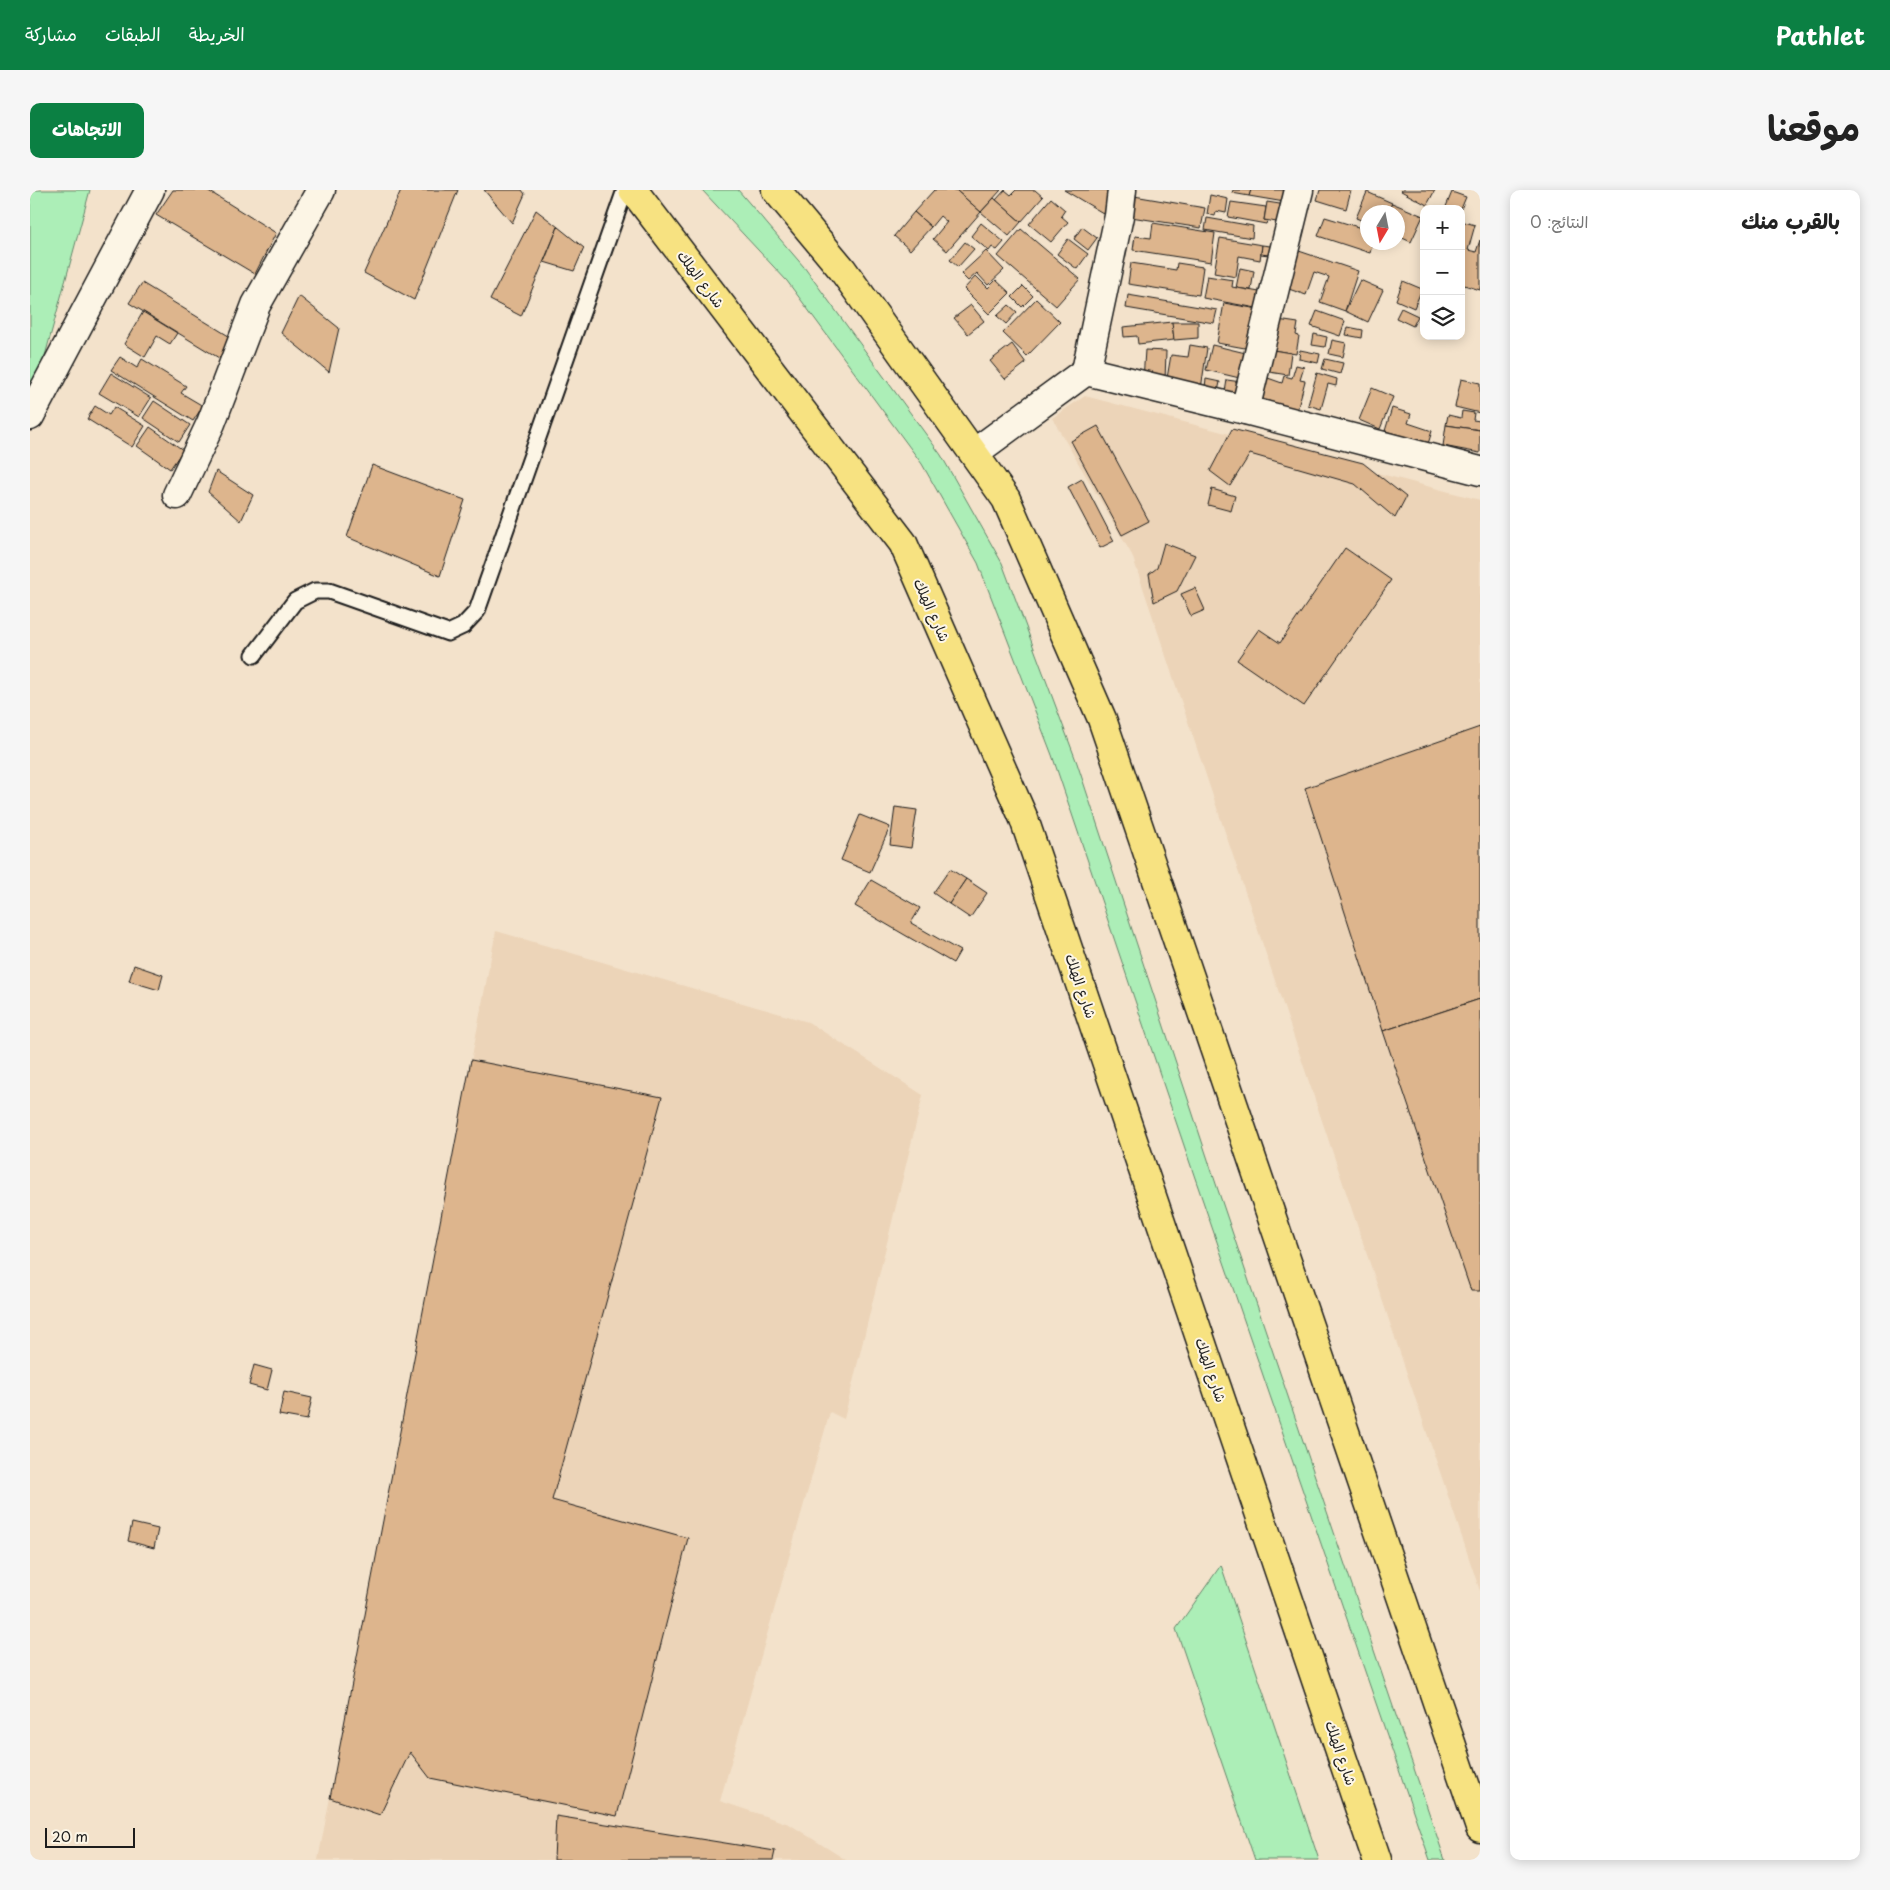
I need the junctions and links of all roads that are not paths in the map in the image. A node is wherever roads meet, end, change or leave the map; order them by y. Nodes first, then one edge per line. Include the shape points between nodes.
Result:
1 (150, 190) edge
2 (321, 190) edge
3 (625, 190) edge
4 (633, 190) edge
5 (776, 190) edge
6 (1122, 190) edge
7 (1299, 190) edge
8 (1086, 371) junction
9 (1245, 410) junction
10 (30, 416) edge
11 (974, 453) junction
12 (1480, 471) edge
13 (177, 495) dead end
14 (254, 655) dead end
15 (1480, 1828) edge
16 (1377, 1860) edge

1 - 10 street
2 - 13 street via 256,305 211,422
3 - 14 lane via 477,611 464,626 448,633 329,591 315,591 295,601
4 - 16 highway, شارع الهلك via 903,543 1024,819
5 - 11 highway via 842,269
6 - 8 street
7 - 9 street
8 - 9 street
8 - 11 street
9 - 12 street
11 - 15 highway via 1006,499 1102,719

